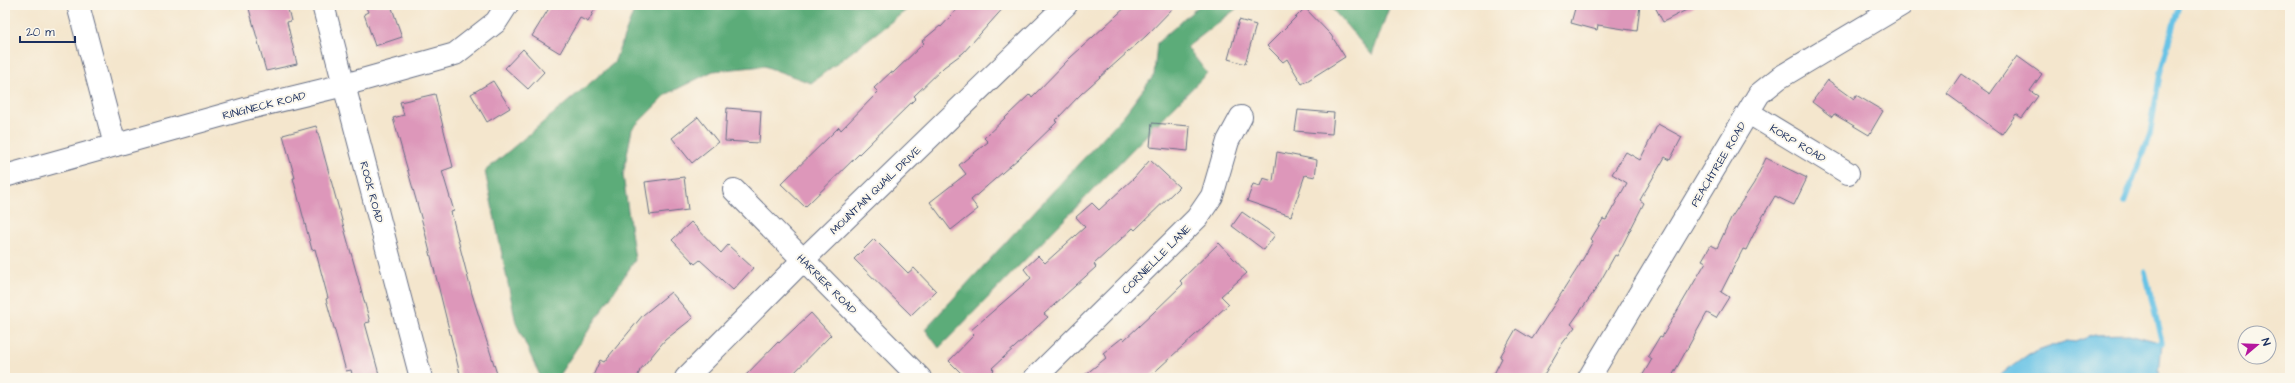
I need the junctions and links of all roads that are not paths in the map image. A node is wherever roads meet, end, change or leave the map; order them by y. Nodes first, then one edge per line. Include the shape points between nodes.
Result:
1 (78, 5) edge
2 (323, 5) edge
3 (507, 5) edge
4 (1066, 5) edge
5 (1900, 5) edge
6 (344, 85) junction
7 (1749, 113) junction
8 (1241, 117) dead end
9 (115, 145) junction
10 (1848, 173) dead end
11 (5, 176) edge
12 (734, 190) dead end
13 (803, 260) junction
14 (421, 378) edge
15 (686, 378) edge
16 (920, 378) edge
17 (1035, 378) edge
18 (1589, 378) edge

1 - 9 street
2 - 6 street, ROOK ROAD
3 - 6 street, RINGNECK ROAD via 496,22 455,54
4 - 13 street, MOUNTAIN QUAIL DRIVE
5 - 7 street, PEACHTREE ROAD via 1779,78 1759,94
6 - 9 street, RINGNECK ROAD
6 - 14 street, ROOK ROAD
7 - 10 street, KORP ROAD
7 - 18 street, PEACHTREE ROAD
8 - 17 street, CORNIELLE LANE via 1228,141 1212,196 1197,218
9 - 11 street, RINGNECK ROAD
12 - 13 street, HARRIER ROAD
13 - 15 street, MOUNTAIN QUAIL DRIVE
13 - 16 street, HARRIER ROAD

